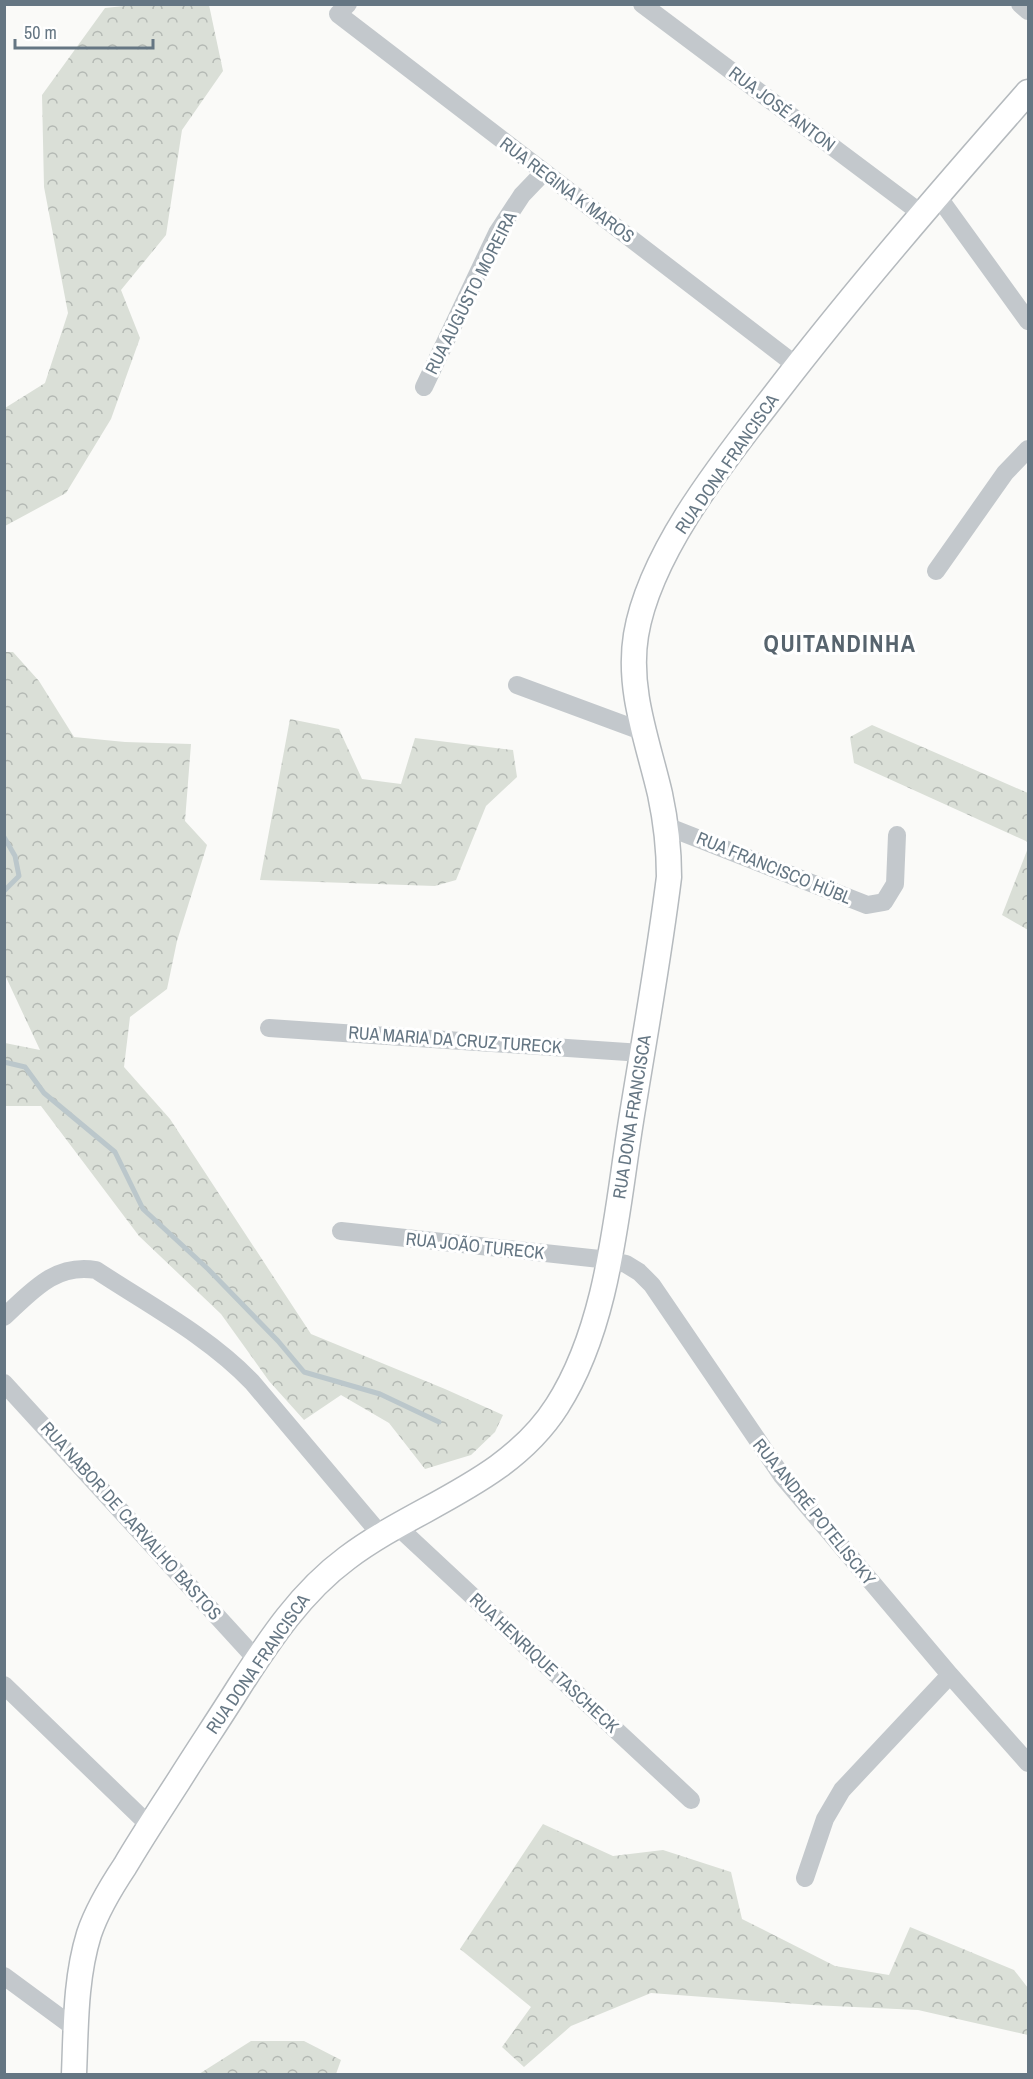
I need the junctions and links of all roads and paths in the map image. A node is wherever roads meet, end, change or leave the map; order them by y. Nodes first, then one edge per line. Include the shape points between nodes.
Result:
1 (642, 4) edge
2 (1020, 4) edge
3 (343, 9) edge
4 (1029, 11) edge
5 (1029, 92) edge
6 (544, 172) junction
7 (937, 195) junction
8 (922, 214) junction
9 (1029, 321) edge
10 (797, 366) junction
11 (424, 387) dead end
12 (1029, 449) edge
13 (936, 571) dead end
14 (517, 685) dead end
15 (644, 732) junction
16 (666, 826) junction
17 (897, 835) dead end
18 (269, 1028) dead end
19 (642, 1053) junction
20 (341, 1231) dead end
21 (609, 1260) junction
22 (4, 1317) edge
23 (4, 1383) edge
24 (389, 1530) junction
25 (257, 1660) junction
26 (950, 1675) junction
27 (4, 1685) edge
28 (1029, 1763) edge
29 (691, 1800) dead end
30 (150, 1825) junction
31 (805, 1878) dead end
32 (4, 1976) edge
33 (76, 2029) junction
34 (74, 2074) edge

1 - 8 street, RUA JOSÉ ANTON
2 - 4 street
3 - 6 street, RUA REGINA K MAROS
5 - 7 main road, RUA DONA FRANCISCA
6 - 10 street, RUA REGINA K MAROS
6 - 11 street, RUA AUGUSTO MOREIRA via 522,195 497,233
7 - 8 main road, RUA DONA FRANCISCA
7 - 9 street
8 - 10 main road, RUA DONA FRANCISCA
10 - 15 main road, RUA DONA FRANCISCA via 693,508 651,588 639,625 634,659
12 - 13 street via 1005,473
14 - 15 street
15 - 16 main road, RUA DONA FRANCISCA
16 - 17 street, RUA FRANCISCO HÜBL via 867,905 884,902 894,884
16 - 19 main road, RUA DONA FRANCISCA via 669,877
18 - 19 street, RUA MARIA DA CRUZ TURECK
19 - 21 main road, RUA DONA FRANCISCA
20 - 21 street, RUA JOÃO TURECK
21 - 24 main road, RUA DONA FRANCISCA via 581,1359 567,1389 539,1430 472,1485
21 - 26 street, RUA ANDRÉ POTELISCKY via 626,1264 652,1285 782,1476
22 - 24 street, RUA HENRIQUE TASCHECK via 49,1278 65,1270 96,1270 235,1364
23 - 25 street, RUA NABOR DE CARVALHO BASTOS
24 - 25 main road, RUA DONA FRANCISCA via 314,1586
24 - 29 street, RUA HENRIQUE TASCHECK
25 - 30 main road, RUA DONA FRANCISCA
26 - 28 street, RUA ANDRÉ POTELISCKY
26 - 31 street via 842,1790 825,1819
27 - 30 street
30 - 33 main road, RUA DONA FRANCISCA via 90,1933 81,1972
32 - 33 street
33 - 34 main road, RUA DONA FRANCISCA

